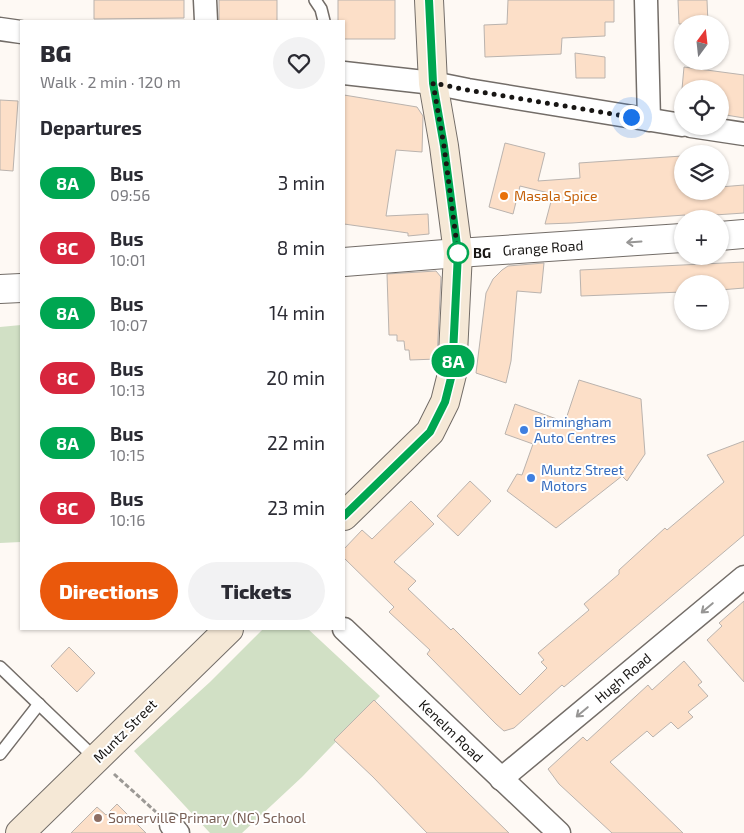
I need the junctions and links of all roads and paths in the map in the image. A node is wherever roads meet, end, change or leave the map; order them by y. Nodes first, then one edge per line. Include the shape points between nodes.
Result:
1 (205, 0) edge
2 (315, 0) edge
3 (430, 0) edge
4 (646, 0) edge
5 (206, 20) edge
6 (324, 20) edge
7 (0, 29) edge
8 (20, 32) edge
9 (345, 73) edge
10 (433, 83) junction
11 (649, 120) junction
12 (674, 124) edge
13 (729, 132) edge
14 (744, 134) edge
15 (744, 234) edge
16 (729, 235) edge
17 (674, 239) edge
18 (458, 253) junction
19 (345, 262) edge
20 (20, 288) edge
21 (0, 289) edge
22 (345, 515) edge
23 (744, 577) edge
24 (228, 630) edge
25 (345, 630) edge
26 (0, 667) edge
27 (39, 704) junction
28 (0, 754) edge
29 (96, 759) junction
30 (502, 779) junction
31 (175, 829) edge
32 (20, 833) edge
33 (559, 833) edge

1 - 5 street
2 - 6 lane
3 - 10 main road
4 - 11 street
7 - 8 street
9 - 10 street
10 - 11 street
10 - 18 main road
11 - 12 street
13 - 14 street
15 - 16 street
17 -> 18 street, Grange Road
18 - 19 street, Grange Road
18 - 22 main road via 452,374 445,402 430,432
20 - 21 street
23 -> 30 street, Hugh Road
24 - 29 main road, Muntz Street
25 - 30 street, Kenelm Road
26 - 27 lane
27 - 28 lane
27 - 29 lane
29 - 31 path
29 - 32 main road, Muntz Street
30 - 33 street, Kenelm Road

